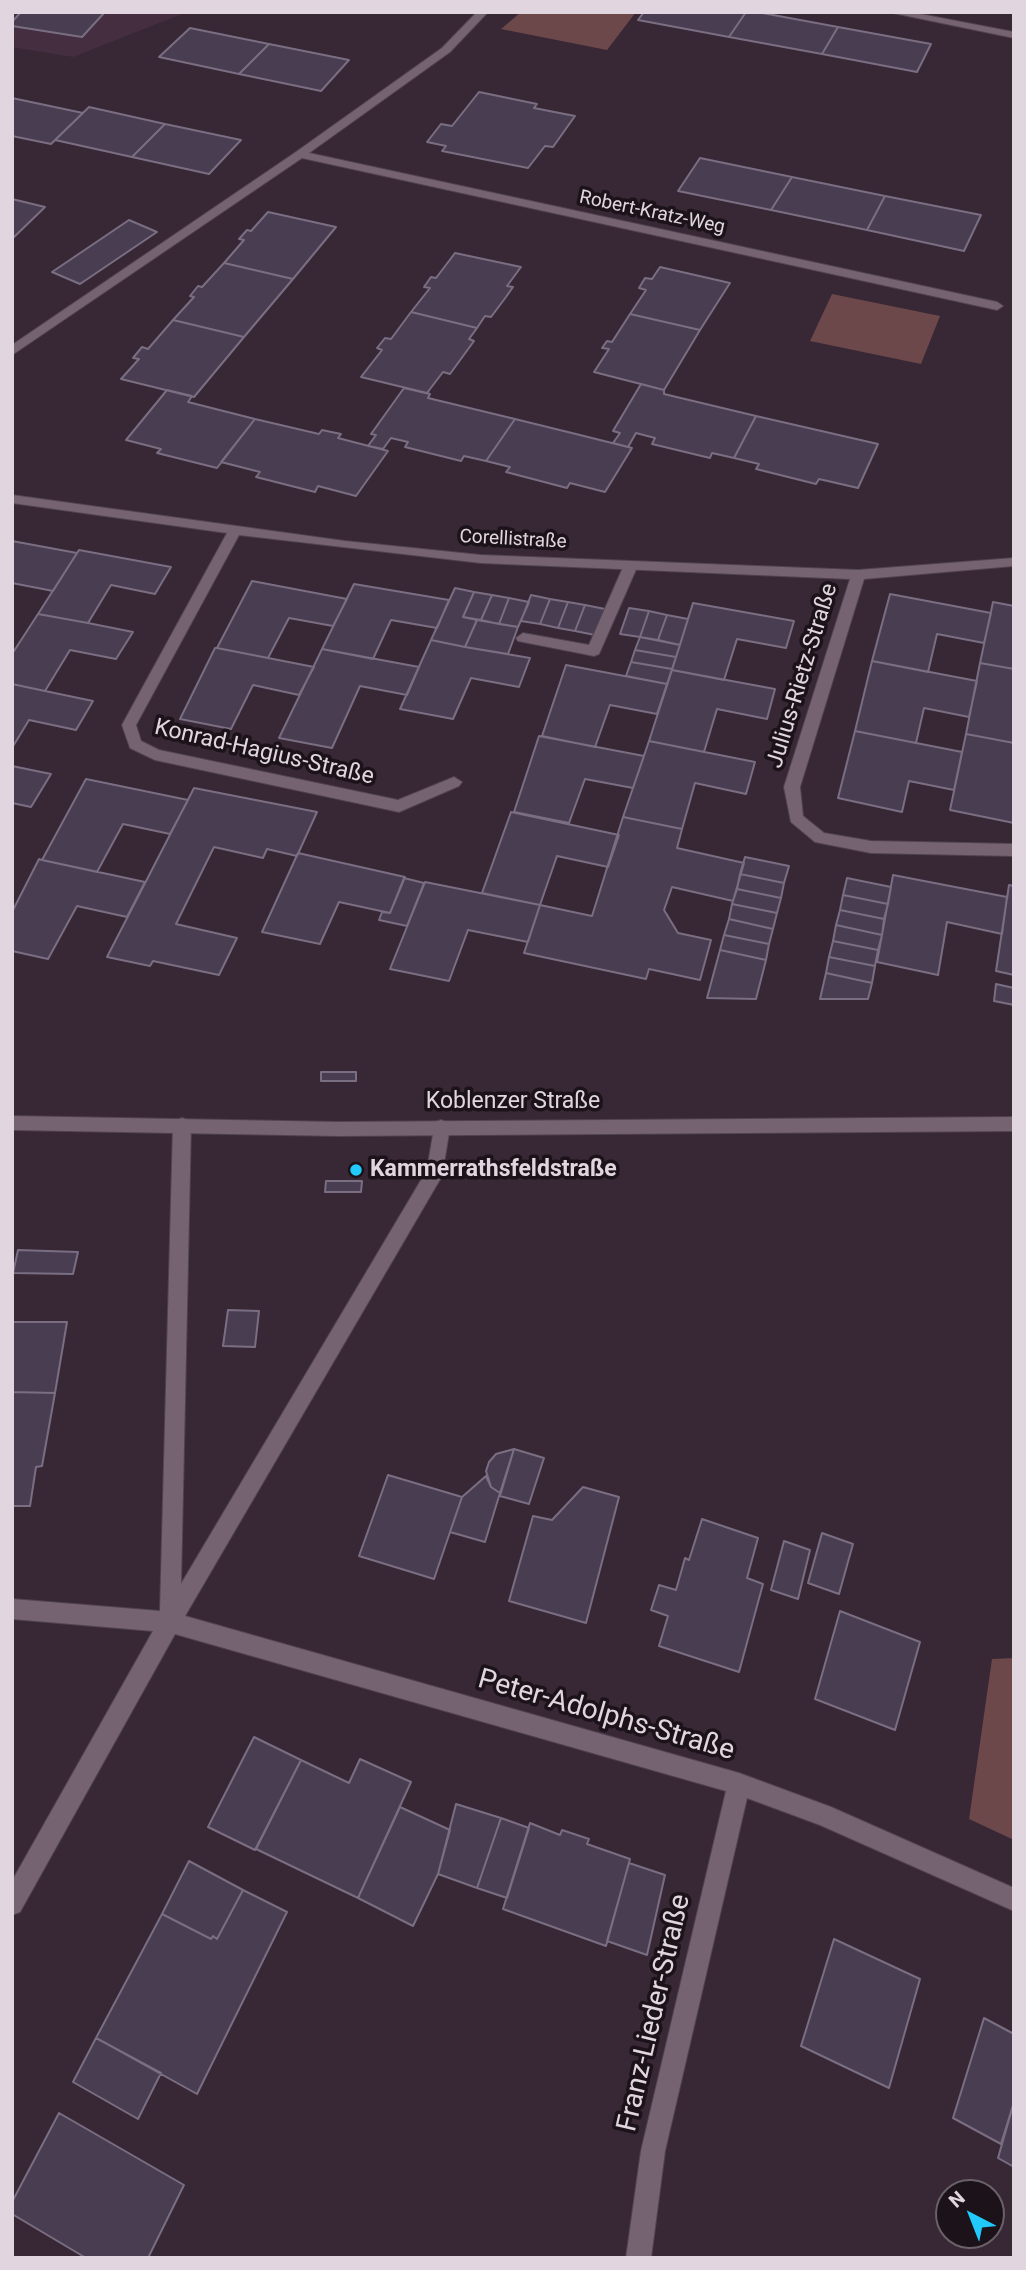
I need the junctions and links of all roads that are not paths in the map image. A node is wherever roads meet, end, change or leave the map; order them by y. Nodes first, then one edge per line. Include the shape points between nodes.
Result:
1 (483, 12) edge
2 (893, 12) edge
3 (1014, 35) edge
4 (300, 154) junction
5 (997, 306) dead end
6 (12, 351) edge
7 (12, 499) edge
8 (235, 530) junction
9 (1014, 562) edge
10 (631, 565) junction
11 (858, 575) junction
12 (523, 638) dead end
13 (454, 782) dead end
14 (1014, 850) edge
15 (12, 1123) edge
16 (1014, 1124) edge
17 (182, 1125) junction
18 (442, 1127) junction
19 (12, 1609) edge
20 (170, 1622) junction
21 (739, 1784) junction
22 (1014, 1900) edge
23 (12, 1904) edge
24 (638, 2258) edge

1 - 4 street via 446,50
2 - 3 street
4 - 5 street, Robert-Kratz-Weg
4 - 6 street
7 - 8 street, Corellistraße
8 - 10 street, Corellistraße via 481,559
8 - 13 street, Konrad-Hagius-Straße via 129,725 135,744 155,755 399,806
9 - 11 street, Corellistraße
10 - 11 street, Corellistraße
10 - 12 street via 594,651
11 - 14 street, Julius-Rietz-Straße via 792,787 796,818 820,838 871,847
15 - 17 street, Koblenzer Straße
16 - 18 street, Koblenzer Straße
17 - 18 street, Koblenzer Straße
17 - 20 street
18 - 20 street via 436,1171
19 - 20 street, Peter-Adolphs-Straße
20 - 21 street, Peter-Adolphs-Straße
20 - 23 street
21 - 22 street, Peter-Adolphs-Straße via 823,1815
21 - 24 street, Franz-Lieder-Straße via 653,2151

